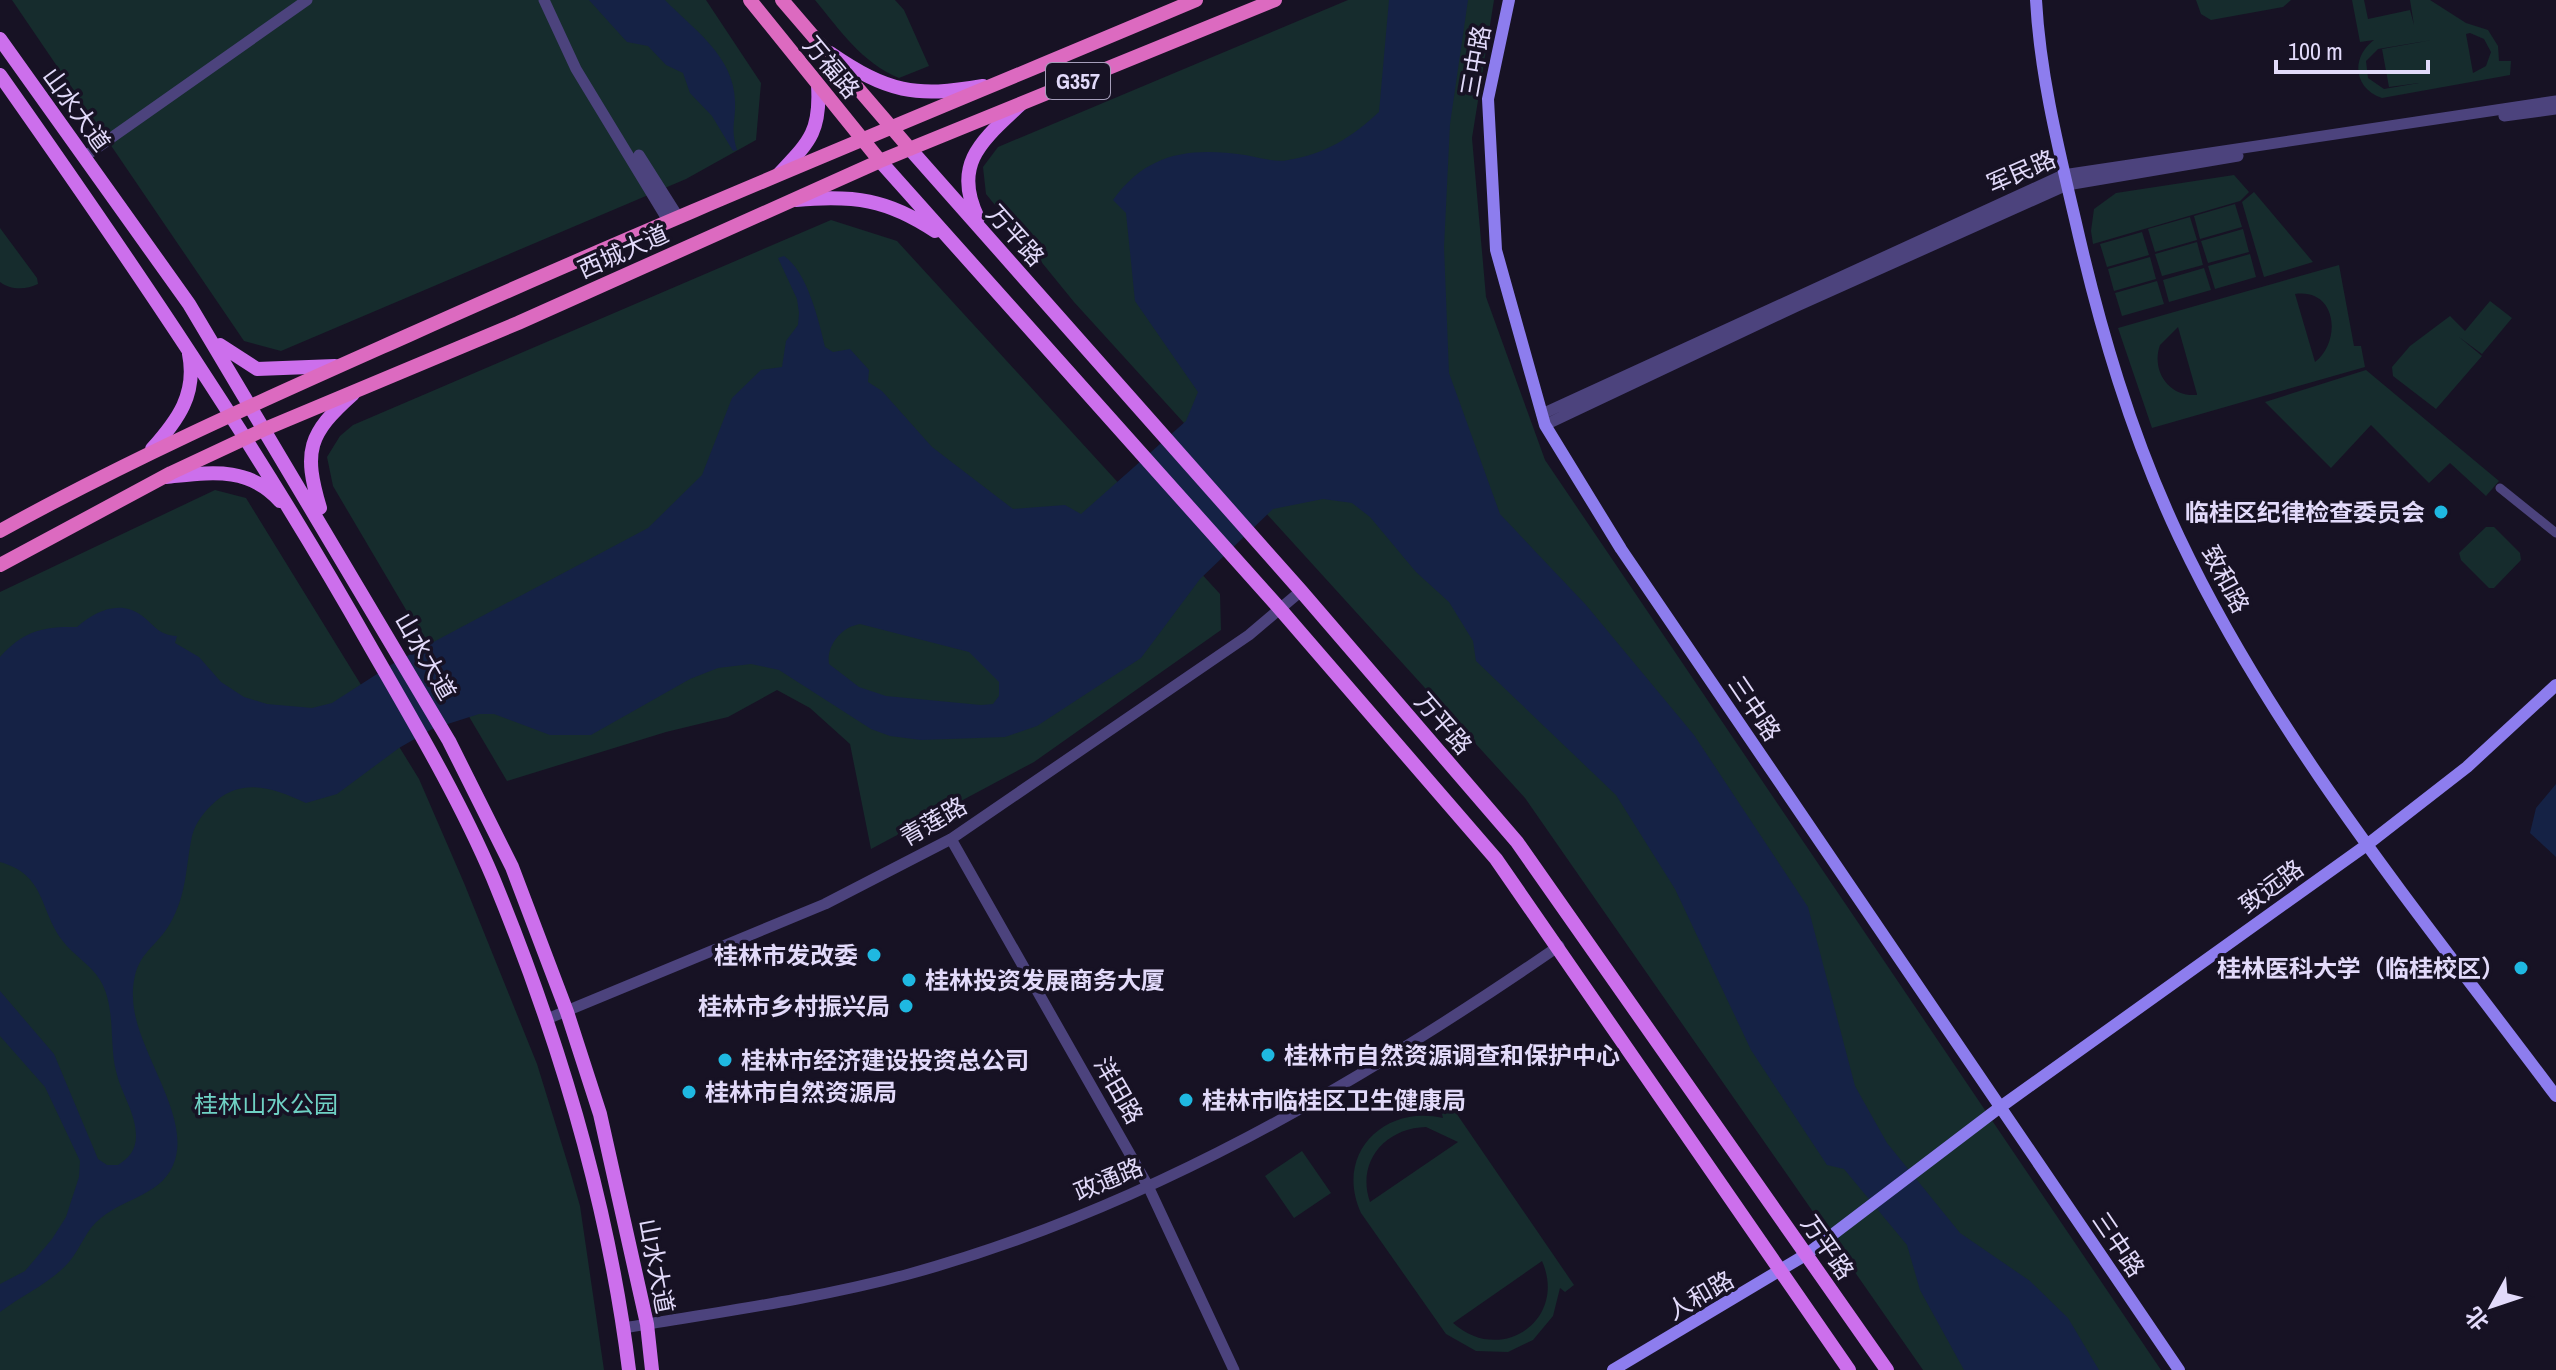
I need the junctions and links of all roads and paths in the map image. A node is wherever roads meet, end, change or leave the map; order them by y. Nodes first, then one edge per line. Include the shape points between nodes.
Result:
1 (307, 0) edge
2 (546, 0) edge
3 (750, 0) edge
4 (782, 0) edge
5 (1196, 0) edge
6 (1275, 0) edge
7 (1509, 0) edge
8 (2036, 0) edge
9 (0, 39) edge
10 (821, 46) junction
11 (0, 75) edge
12 (1003, 83) junction
13 (818, 85) junction
14 (2556, 101) edge
15 (1022, 103) junction
16 (2556, 109) edge
17 (893, 129) junction
18 (865, 141) junction
19 (910, 149) junction
20 (84, 157) junction
21 (880, 161) junction
22 (778, 175) junction
23 (2065, 180) junction
24 (792, 200) junction
25 (672, 217) junction
26 (987, 236) junction
27 (955, 245) junction
28 (207, 332) junction
29 (187, 346) junction
30 (339, 366) junction
31 (356, 391) junction
32 (251, 405) junction
33 (231, 414) junction
34 (1544, 419) junction
35 (265, 429) junction
36 (246, 438) junction
37 (152, 449) junction
38 (161, 478) junction
39 (2500, 488) dead end
40 (295, 518) junction
41 (325, 528) junction
42 (0, 531) edge
43 (2556, 533) edge
44 (0, 565) edge
45 (1301, 591) junction
46 (1280, 609) junction
47 (2556, 685) edge
48 (951, 839) junction
49 (2368, 844) junction
50 (1559, 946) junction
51 (567, 1012) junction
52 (547, 1019) junction
53 (2556, 1096) edge
54 (1999, 1108) junction
55 (1148, 1186) junction
56 (1807, 1254) junction
57 (1781, 1273) junction
58 (647, 1324) junction
59 (624, 1328) junction
60 (629, 1370) edge
61 (652, 1370) edge
62 (1234, 1370) edge
63 (1613, 1370) edge
64 (1849, 1370) edge
65 (1887, 1370) edge
66 (2179, 1370) edge

1 - 20 street
2 - 25 street
3 - 13 highway, 万福路
4 - 10 highway, 万福路
5 - 12 highway, 西城大道 / G357
6 - 15 highway, 西城大道 / G357
7 - 34 main road, 三中路 via 1488,99 1496,250
8 - 23 main road, 致和路 via 2039,45
9 - 20 main road, 山水大道
10 - 12 main road via 871,80 902,91 944,93
10 - 17 highway, 万福路
11 - 29 main road, 山水大道
12 - 17 highway, 西城大道 / G357
13 - 18 highway, 万福路
13 - 22 main road via 820,112 813,137
14 - 23 street, 军民路
15 - 19 highway, 西城大道 / G357
15 - 26 main road via 969,163 971,203
16 - 23 street, 军民路
17 - 18 highway, 西城大道 / G357
17 - 19 highway, 万福路
18 - 21 highway, 万福路
18 - 22 highway, 西城大道
19 - 21 highway, 西城大道 / G357
19 - 26 main road, 万平路
20 - 28 main road, 山水大道
21 - 24 highway, 西城大道
21 - 27 main road, 万平路
22 - 25 highway, 西城大道
23 - 34 street, 军民路
23 - 49 main road, 致和路 via 2118,386 2179,537 2268,699
24 - 27 main road via 832,197 885,203
24 - 31 highway, 西城大道
25 - 30 highway, 西城大道
26 - 45 main road, 万平路
27 - 46 main road, 万平路
28 - 30 main road via 257,369
28 - 32 main road, 山水大道
29 - 33 main road, 山水大道
29 - 37 main road via 192,372 187,401
30 - 32 highway, 西城大道
31 - 35 highway, 西城大道
31 - 41 main road via 317,434 308,459
32 - 33 highway, 西城大道
32 - 35 main road, 山水大道
33 - 36 main road, 山水大道
33 - 37 highway, 西城大道
34 - 54 main road, 三中路 via 1621,549
35 - 36 highway, 西城大道
35 - 41 main road, 山水大道
36 - 38 highway, 西城大道
36 - 40 main road, 山水大道
37 - 42 highway, 西城大道
38 - 40 main road via 228,472 247,477 274,494
38 - 44 highway, 西城大道
39 - 43 street
40 - 52 main road, 山水大道 via 430,751 491,875
41 - 51 main road, 山水大道 via 449,741 512,867
45 - 46 street, 青莲路
45 - 56 main road, 万平路 via 1517,842
46 - 48 street, 青莲路
46 - 50 main road, 万平路 via 1496,859
47 - 49 main road, 致远路 via 2467,767
48 - 51 street, 青莲路 via 825,904
48 - 55 street, 洋田路
49 - 53 main road, 致和路
49 - 54 main road, 致远路
50 - 55 street, 政通路 via 1424,1038
50 - 57 main road, 万平路
51 - 52 street, 青莲路
51 - 58 main road, 山水大道 via 600,1114
52 - 59 main road, 山水大道 via 580,1120
54 - 56 main road, 致远路
54 - 66 main road, 三中路
55 - 58 street, 政通路 via 1035,1233 909,1274
55 - 62 street, 洋田路
56 - 57 main road, 人和路
56 - 65 main road, 万平路
57 - 63 main road, 人和路
57 - 64 main road, 万平路
58 - 59 street, 政通路
58 - 61 main road, 山水大道
59 - 60 main road, 山水大道

